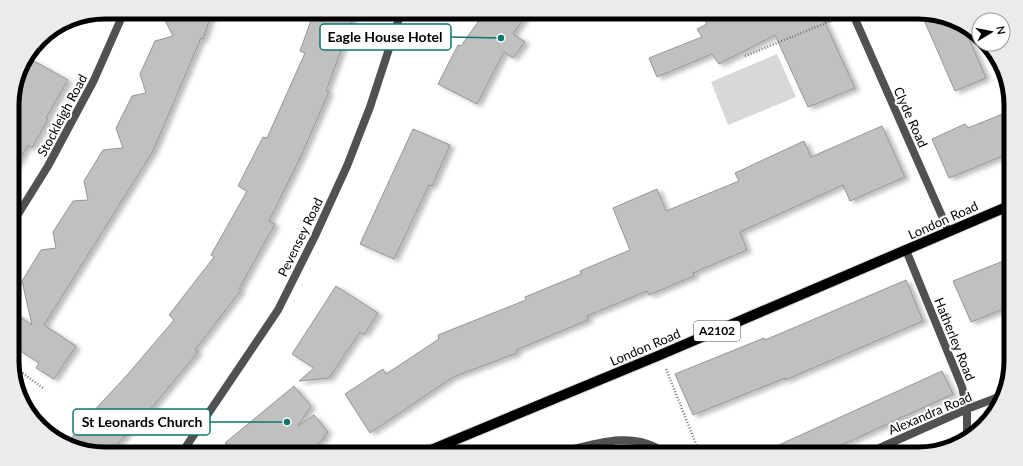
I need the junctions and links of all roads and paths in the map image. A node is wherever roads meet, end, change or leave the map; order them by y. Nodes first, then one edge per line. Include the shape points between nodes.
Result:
1 (121, 19) edge
2 (400, 19) edge
3 (835, 19) edge
4 (855, 19) edge
5 (745, 56) dead end
6 (1004, 208) edge
7 (19, 213) edge
8 (949, 232) junction
9 (906, 250) junction
10 (660, 355) junction
11 (20, 371) edge
12 (43, 388) dead end
13 (995, 399) edge
14 (967, 409) junction
15 (967, 432) edge
16 (187, 447) edge
17 (446, 447) edge
18 (588, 447) edge
19 (655, 447) edge
20 (697, 447) edge
21 (882, 447) edge

1 - 7 street, Stockleigh Road via 94,80 48,166
2 - 16 street, Pevensey Road via 370,107 316,236 278,310
3 - 5 path
4 - 8 street, Clyde Road
6 - 8 main road, London Road / A2102
8 - 9 main road, London Road / A2102
9 - 10 main road, London Road / A2102
9 - 14 street, Hatherley Road via 962,387
10 - 17 main road, London Road / A2102
10 - 20 path
11 - 12 path
13 - 14 street, Alexandra Road
14 - 15 street, Hatherley Road
14 - 21 street, Alexandra Road
18 - 19 street via 625,439 647,442

